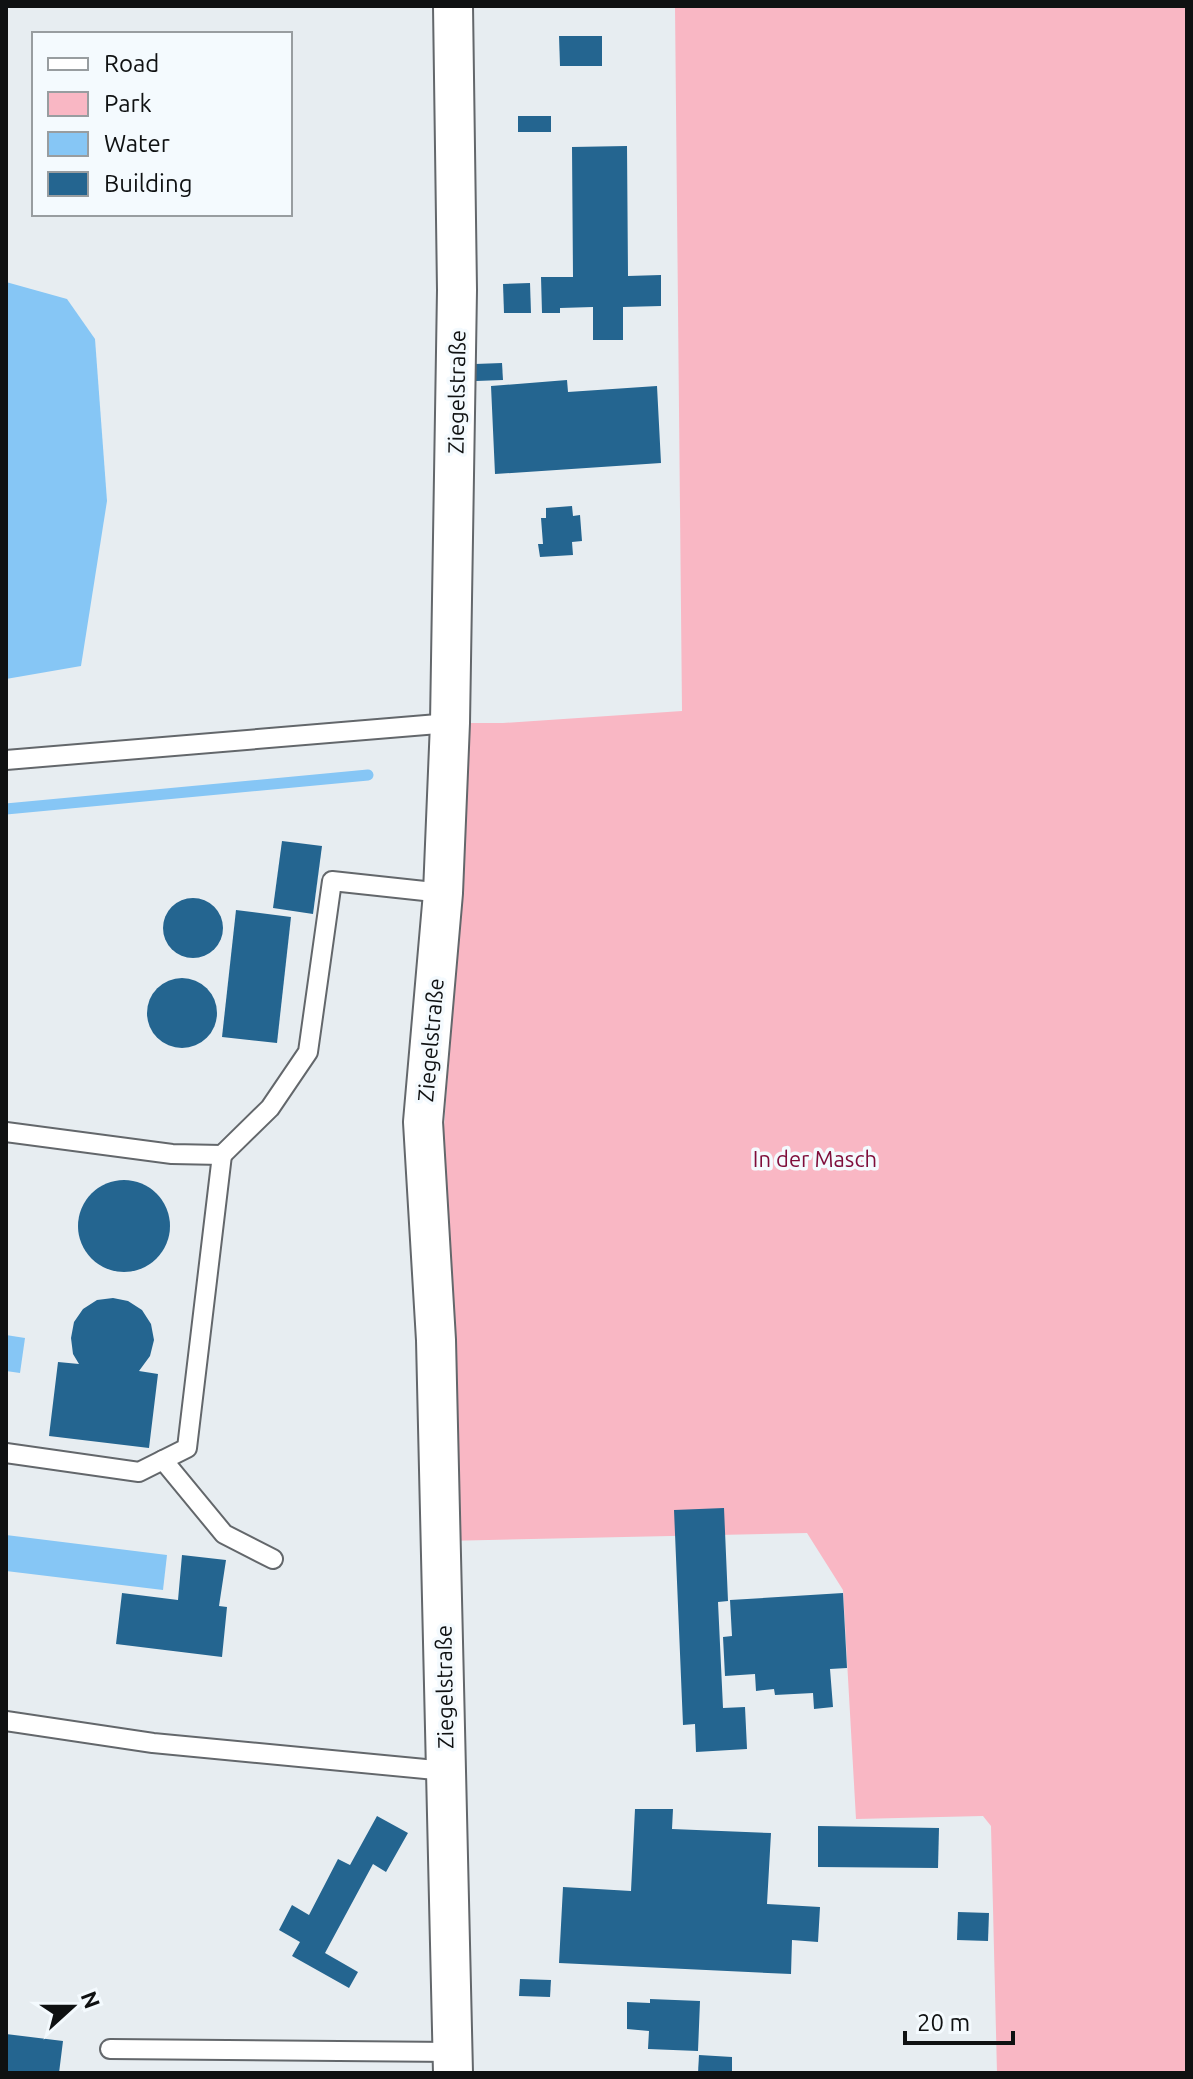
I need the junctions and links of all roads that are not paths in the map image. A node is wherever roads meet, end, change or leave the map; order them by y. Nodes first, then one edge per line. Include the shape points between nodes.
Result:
1 (453, 6) edge
2 (450, 723) junction
3 (6, 760) edge
4 (443, 893) junction
5 (6, 1132) edge
6 (222, 1155) junction
7 (6, 1453) edge
8 (163, 1460) junction
9 (273, 1559) dead end
10 (6, 1721) edge
11 (446, 1771) junction
12 (110, 2049) dead end
13 (453, 2062) edge

1 - 2 street, Ziegelstraße via 457,290
2 - 3 lane
2 - 4 street, Ziegelstraße
4 - 6 lane via 332,881 308,1052 270,1108
4 - 11 street, Ziegelstraße via 423,1122 436,1340
5 - 6 lane via 172,1154
6 - 8 lane via 187,1448
7 - 8 lane via 139,1472
8 - 9 lane via 224,1534
10 - 11 lane via 153,1743
11 - 13 street, Ziegelstraße
12 - 13 lane

